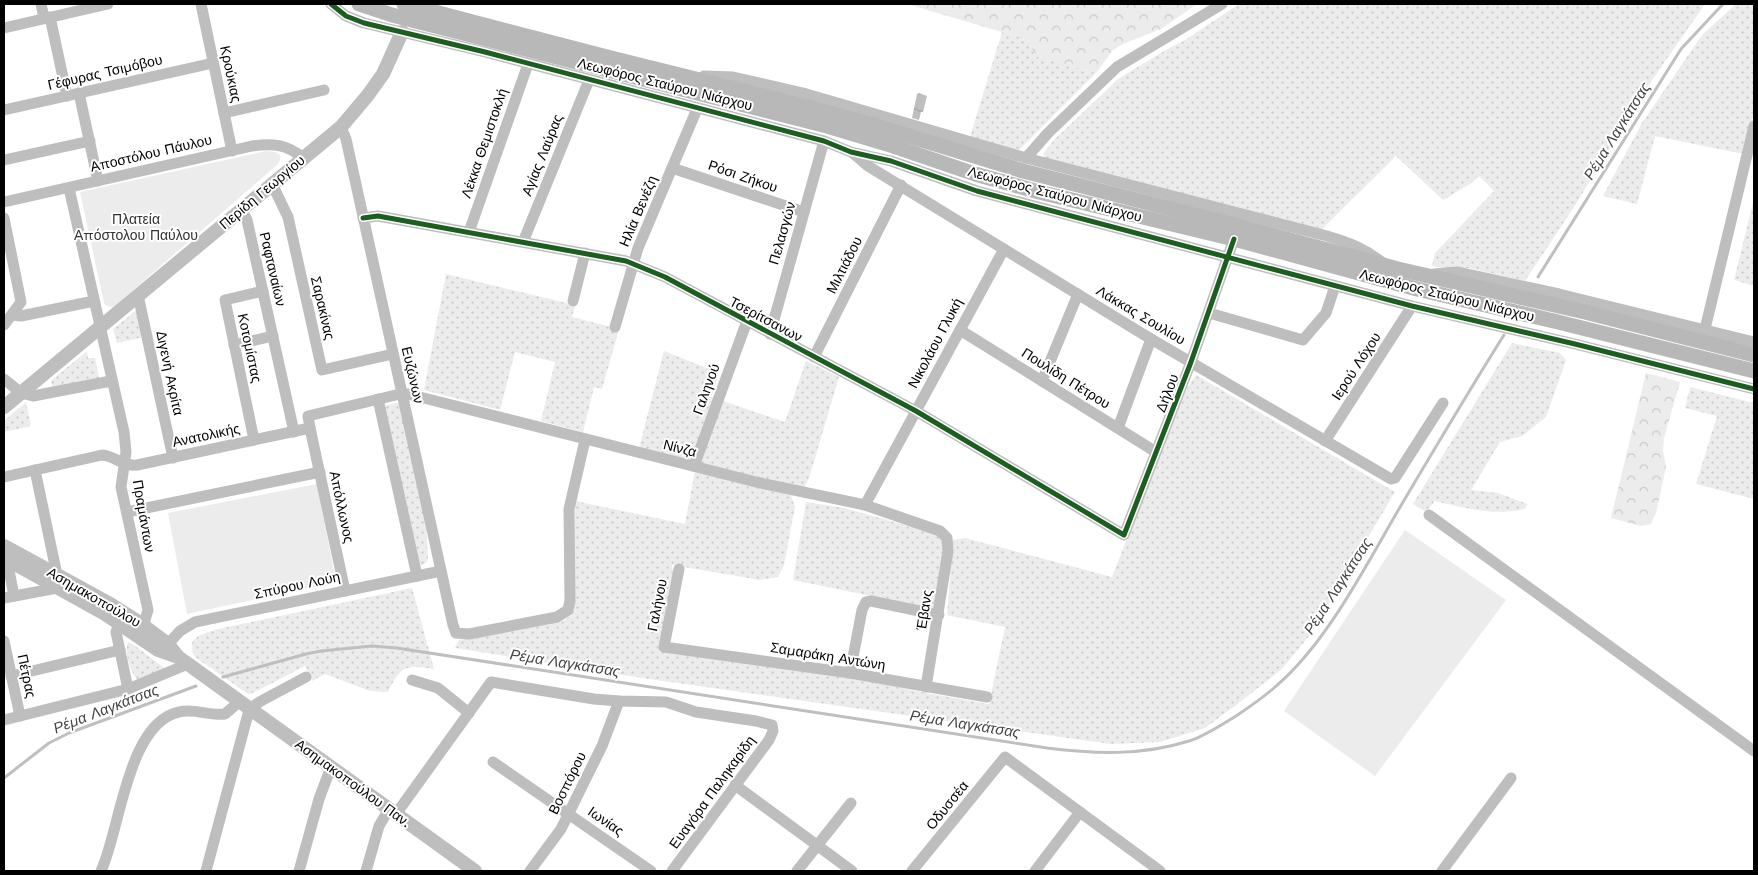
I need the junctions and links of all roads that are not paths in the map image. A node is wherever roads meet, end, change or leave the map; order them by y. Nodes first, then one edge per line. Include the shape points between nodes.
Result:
1 (41, 4) edge
2 (108, 4) edge
3 (200, 4) edge
4 (331, 4) edge
5 (359, 4) edge
6 (404, 4) edge
7 (1222, 4) edge
8 (47, 18) junction
9 (4, 28) edge
10 (402, 32) junction
11 (213, 63) junction
12 (528, 64) junction
13 (685, 77) junction
14 (588, 80) junction
15 (324, 90) dead end
16 (79, 93) junction
17 (67, 96) junction
18 (697, 109) junction
19 (4, 110) edge
20 (224, 113) junction
21 (1754, 126) edge
22 (341, 127) junction
23 (90, 141) junction
24 (824, 141) junction
25 (232, 151) junction
26 (851, 152) junction
27 (303, 158) junction
28 (1026, 158) junction
29 (4, 160) edge
30 (672, 168) junction
31 (98, 181) junction
32 (272, 184) junction
33 (900, 185) junction
34 (69, 188) junction
35 (4, 202) edge
36 (241, 209) junction
37 (804, 212) junction
38 (4, 218) edge
39 (363, 218) junction
40 (469, 232) junction
41 (1234, 239) junction
42 (523, 242) junction
43 (1004, 249) junction
44 (585, 254) junction
45 (1227, 258) junction
46 (633, 263) junction
47 (1387, 266) junction
48 (1423, 276) junction
49 (1335, 286) junction
50 (263, 290) junction
51 (1078, 294) junction
52 (138, 295) junction
53 (94, 301) junction
54 (573, 301) dead end
55 (1412, 306) junction
56 (1208, 314) junction
57 (12, 315) junction
58 (746, 321) junction
59 (4, 325) edge
60 (100, 326) junction
61 (615, 326) dead end
62 (1705, 329) junction
63 (960, 330) junction
64 (770, 334) junction
65 (273, 336) junction
66 (1151, 339) junction
67 (1754, 342) edge
68 (234, 345) junction
69 (393, 354) junction
70 (1754, 355) edge
71 (814, 358) junction
72 (1191, 362) junction
73 (1754, 371) edge
74 (4, 379) edge
75 (112, 381) junction
76 (1042, 381) junction
77 (1754, 389) edge
78 (21, 393) junction
79 (402, 393) junction
80 (378, 399) junction
81 (1443, 402) dead end
82 (4, 407) edge
83 (916, 411) junction
84 (310, 428) junction
85 (1118, 428) junction
86 (294, 432) junction
87 (254, 440) junction
88 (585, 440) junction
89 (1325, 441) junction
90 (1156, 452) junction
91 (172, 458) junction
92 (124, 464) junction
93 (694, 466) junction
94 (35, 470) junction
95 (320, 472) junction
96 (4, 477) edge
97 (865, 505) junction
98 (126, 512) junction
99 (1429, 515) dead end
100 (1124, 535) joint
101 (947, 538) joint
102 (5, 554) edge
103 (679, 569) dead end
104 (440, 571) junction
105 (416, 576) junction
106 (57, 582) junction
107 (345, 591) junction
108 (9, 597) edge
109 (939, 615) junction
110 (119, 623) junction
111 (143, 626) junction
112 (4, 641) edge
113 (168, 644) junction
114 (664, 647) joint
115 (120, 650) junction
116 (183, 661) junction
117 (850, 673) junction
118 (11, 676) junction
119 (306, 677) dead end
120 (412, 680) dead end
121 (926, 687) junction
122 (128, 689) junction
123 (987, 697) dead end
124 (240, 702) junction
125 (620, 702) junction
126 (469, 713) junction
127 (20, 716) junction
128 (4, 720) edge
129 (1754, 751) edge
130 (493, 762) dead end
131 (330, 767) junction
132 (1511, 778) dead end
133 (735, 785) junction
134 (852, 803) dead end
135 (392, 812) junction
136 (1080, 812) junction
137 (569, 814) junction
138 (817, 846) junction
139 (1147, 861) junction
140 (101, 871) edge
141 (206, 871) edge
142 (299, 871) edge
143 (366, 871) edge
144 (475, 871) edge
145 (530, 871) edge
146 (651, 871) edge
147 (672, 871) edge
148 (797, 871) edge
149 (852, 871) edge
150 (912, 871) edge
151 (1035, 871) edge
152 (1140, 871) edge
153 (1160, 871) edge
154 (1442, 871) edge

1 - 8 street
2 - 8 street
3 - 11 street, Κρούκιας
4 - 10 street via 352,19
5 - 41 main road, Λεωφόρος Σταύρου Νιάρχου via 827,126 1022,187
6 - 13 main road, Λεωφόρος Σταύρου Νιάρχου
7 - 28 street via 1117,67
8 - 9 street
8 - 17 street
10 - 12 street
10 - 22 street, Περίδη Γεωργίου via 383,74
11 - 16 street, Γέφυρας Τσιμόβου
11 - 20 street, Κρούκιας
12 - 14 street
12 - 40 street, Λέκκα Θεμιστοκλή
13 - 28 street via 733,78 803,93
13 - 47 main road, Λεωφόρος Σταύρου Νιάρχου via 873,125 1023,172
14 - 18 street
14 - 42 street, Αγίας Λαύρας
15 - 20 street
16 - 17 street, Γέφυρας Τσιμόβου
16 - 23 street
17 - 19 street, Γέφυρας Τσιμόβου
18 - 24 street
18 - 30 street, Ηλία Βενέζη
20 - 25 street, Κρούκιας
21 - 62 street
22 - 27 street, Περίδη Γεωργίου
22 - 39 street, Ευζώνων
23 - 29 street
23 - 31 street
24 - 26 street
24 - 37 street, Πελασγών
25 - 27 street, Αποστόλου Πάυλου via 278,145
25 - 31 street, Αποστόλου Πάυλου
26 - 33 street, Λάκκας Σουλίου
26 - 45 street via 891,161 977,191
27 - 32 street, Περίδη Γεωργίου
28 - 47 street via 1353,243
30 - 37 street, Ρόσι Ζήκου
30 - 46 street, Ηλία Βενέζη
31 - 34 street, Αποστόλου Πάυλου
32 - 36 street, Περίδη Γεωργίου
32 - 69 street, Σαρακίνας via 288,217 322,370
33 - 43 street, Λάκκας Σουλίου
33 - 71 street, Μιλτιάδου
34 - 35 street, Αποστόλου Πάυλου
34 - 53 street, Πραμάντων
36 - 50 street, Ραφταναίων via 247,220
36 - 52 street, Περίδη Γεωργίου
37 - 64 street, Πελασγών
38 - 57 street via 21,302
39 - 40 street, Τσερίτσανων via 378,216
39 - 69 street, Ευζώνων
40 - 42 street, Τσερίτσανων
41 - 45 street, Δήλου
41 - 73 main road, Λεωφόρος Σταύρου Νιάρχου via 1418,289
42 - 44 street, Τσερίτσανων
43 - 51 street, Λάκκας Σουλίου
43 - 63 street, Νικολάου Γλυκή
44 - 46 street, Τσερίτσανων
44 - 54 street
45 - 49 street
45 - 56 street, Δήλου
46 - 58 street, Τσερίτσανων via 666,277
46 - 61 street, Ηλία Βενέζη
47 - 48 main road, Λεωφόρος Σταύρου Νιάρχου
48 - 62 street via 1457,272
48 - 70 main road, Λεωφόρος Σταύρου Νιάρχου via 1585,312
49 - 55 street
49 - 56 street via 1326,313 1303,340
50 - 65 street, Ραφταναίων
50 - 68 street, Κοτομίστας via 225,300
51 - 66 street, Λάκκας Σουλίου
51 - 76 street
52 - 60 street, Περίδη Γεωργίου
52 - 91 street, Διγενή Ακρίτα
53 - 57 street via 21,316
53 - 60 street, Πραμάντων
55 - 77 street
55 - 89 street, Ιερού Λόχου
56 - 72 street, Δήλου
57 - 59 street
58 - 64 street, Τσερίτσανων
58 - 93 street, Γαληνού
60 - 75 street, Πραμάντων
60 - 78 street, Περίδη Γεωργίου
62 - 67 street
63 - 76 street, Πουλίδη Πέτρου
63 - 83 street, Νικολάου Γλυκή
64 - 71 street, Τσερίτσανων
65 - 68 street
65 - 86 street, Ραφταναίων
66 - 72 street, Λάκκας Σουλίου
66 - 85 street
68 - 87 street, Κοτομίστας
69 - 79 street, Ευζώνων
71 - 83 street, Τσερίτσανων
72 - 89 street, Λάκκας Σουλίου
72 - 90 street, Δήλου
74 - 78 street
75 - 78 street via 40,396
75 - 92 street, Πραμάντων via 125,440
76 - 85 street, Πουλίδη Πέτρου
78 - 82 street, Περίδη Γεωργίου
79 - 80 street
79 - 88 street, Νίνζα
79 - 104 street, Ευζώνων
80 - 84 street via 308,416
80 - 105 street
81 - 89 street, Λάκκας Σουλίου via 1391,480
83 - 97 street, Νικολάου Γλυκή
83 - 100 street, Τσερίτσανων
84 - 86 street, Ανατολικής
84 - 95 street, Απόλλωνος
85 - 90 street, Πουλίδη Πέτρου
86 - 87 street, Ανατολικής
87 - 91 street, Ανατολικής
88 - 93 street, Νίνζα
88 - 104 street, Ευζώνων via 569,509 568,610 557,617 458,634 454,630
90 - 100 street, Δήλου
91 - 92 street, Ανατολικής via 132,466
92 - 94 street, Ανατολικής via 102,455
92 - 98 street, Πραμάντων via 121,483
93 - 97 street, Νίνζα
94 - 96 street, Ανατολικής
94 - 106 street
95 - 98 street
95 - 107 street, Απόλλωνος
97 - 101 street, Νίνζα via 932,527
98 - 111 street, Πραμάντων via 148,610
99 - 129 street
101 - 109 street, Έβανς
102 - 106 street, Ασημακοπούλου
102 - 108 street
103 - 114 street, Γαλήνου
104 - 105 street, Σπύρου Λούη
105 - 107 street, Σπύρου Λούη
106 - 108 street
106 - 110 street, Ασημακοπούλου
106 - 111 street, Ασημακοπούλου via 110,604
107 - 113 street, Σπύρου Λούη via 195,622
109 - 117 street via 866,602
109 - 121 street, Έβανς
110 - 115 street via 116,632
110 - 116 street, Ασημακοπούλου via 158,650
111 - 113 street, Ασημακοπούλου
112 - 118 street, Πέτρας
113 - 116 street, Ασημακοπούλου
114 - 117 street, Σαμαράκη Αντώνη
115 - 118 street
115 - 122 street
116 - 122 street
116 - 124 street, Ασημακοπούλου Παν.
117 - 121 street, Σαμαράκη Αντώνη
118 - 127 street, Πέτρας
119 - 124 street via 261,701
120 - 126 street via 438,688
121 - 123 street, Σαμαράκη Αντώνη
122 - 127 street
124 - 131 street, Ασημακοπούλου Παν.
124 - 140 street via 225,714 179,712 155,726 130,772
124 - 141 street via 244,725
125 - 126 street via 491,682
125 - 133 street, Ευαγόρα Παληκαρίδη via 666,702 696,712 772,725 772,734
125 - 137 street, Βοσπόρου
126 - 135 street
127 - 128 street
130 - 137 street, Ιωνίας
131 - 135 street, Ασημακοπούλου Παν.
131 - 142 street
132 - 154 street
133 - 138 street
133 - 147 street, Ευαγόρα Παληκαρίδη
134 - 138 street
135 - 143 street via 378,826
135 - 144 street, Ασημακοπούλου Παν.
136 - 139 street
136 - 150 street, Οδυσσέα via 1005,757
136 - 151 street
137 - 145 street, Βοσπόρου
137 - 146 street, Ιωνίας
138 - 148 street
138 - 149 street
139 - 152 street
139 - 153 street

